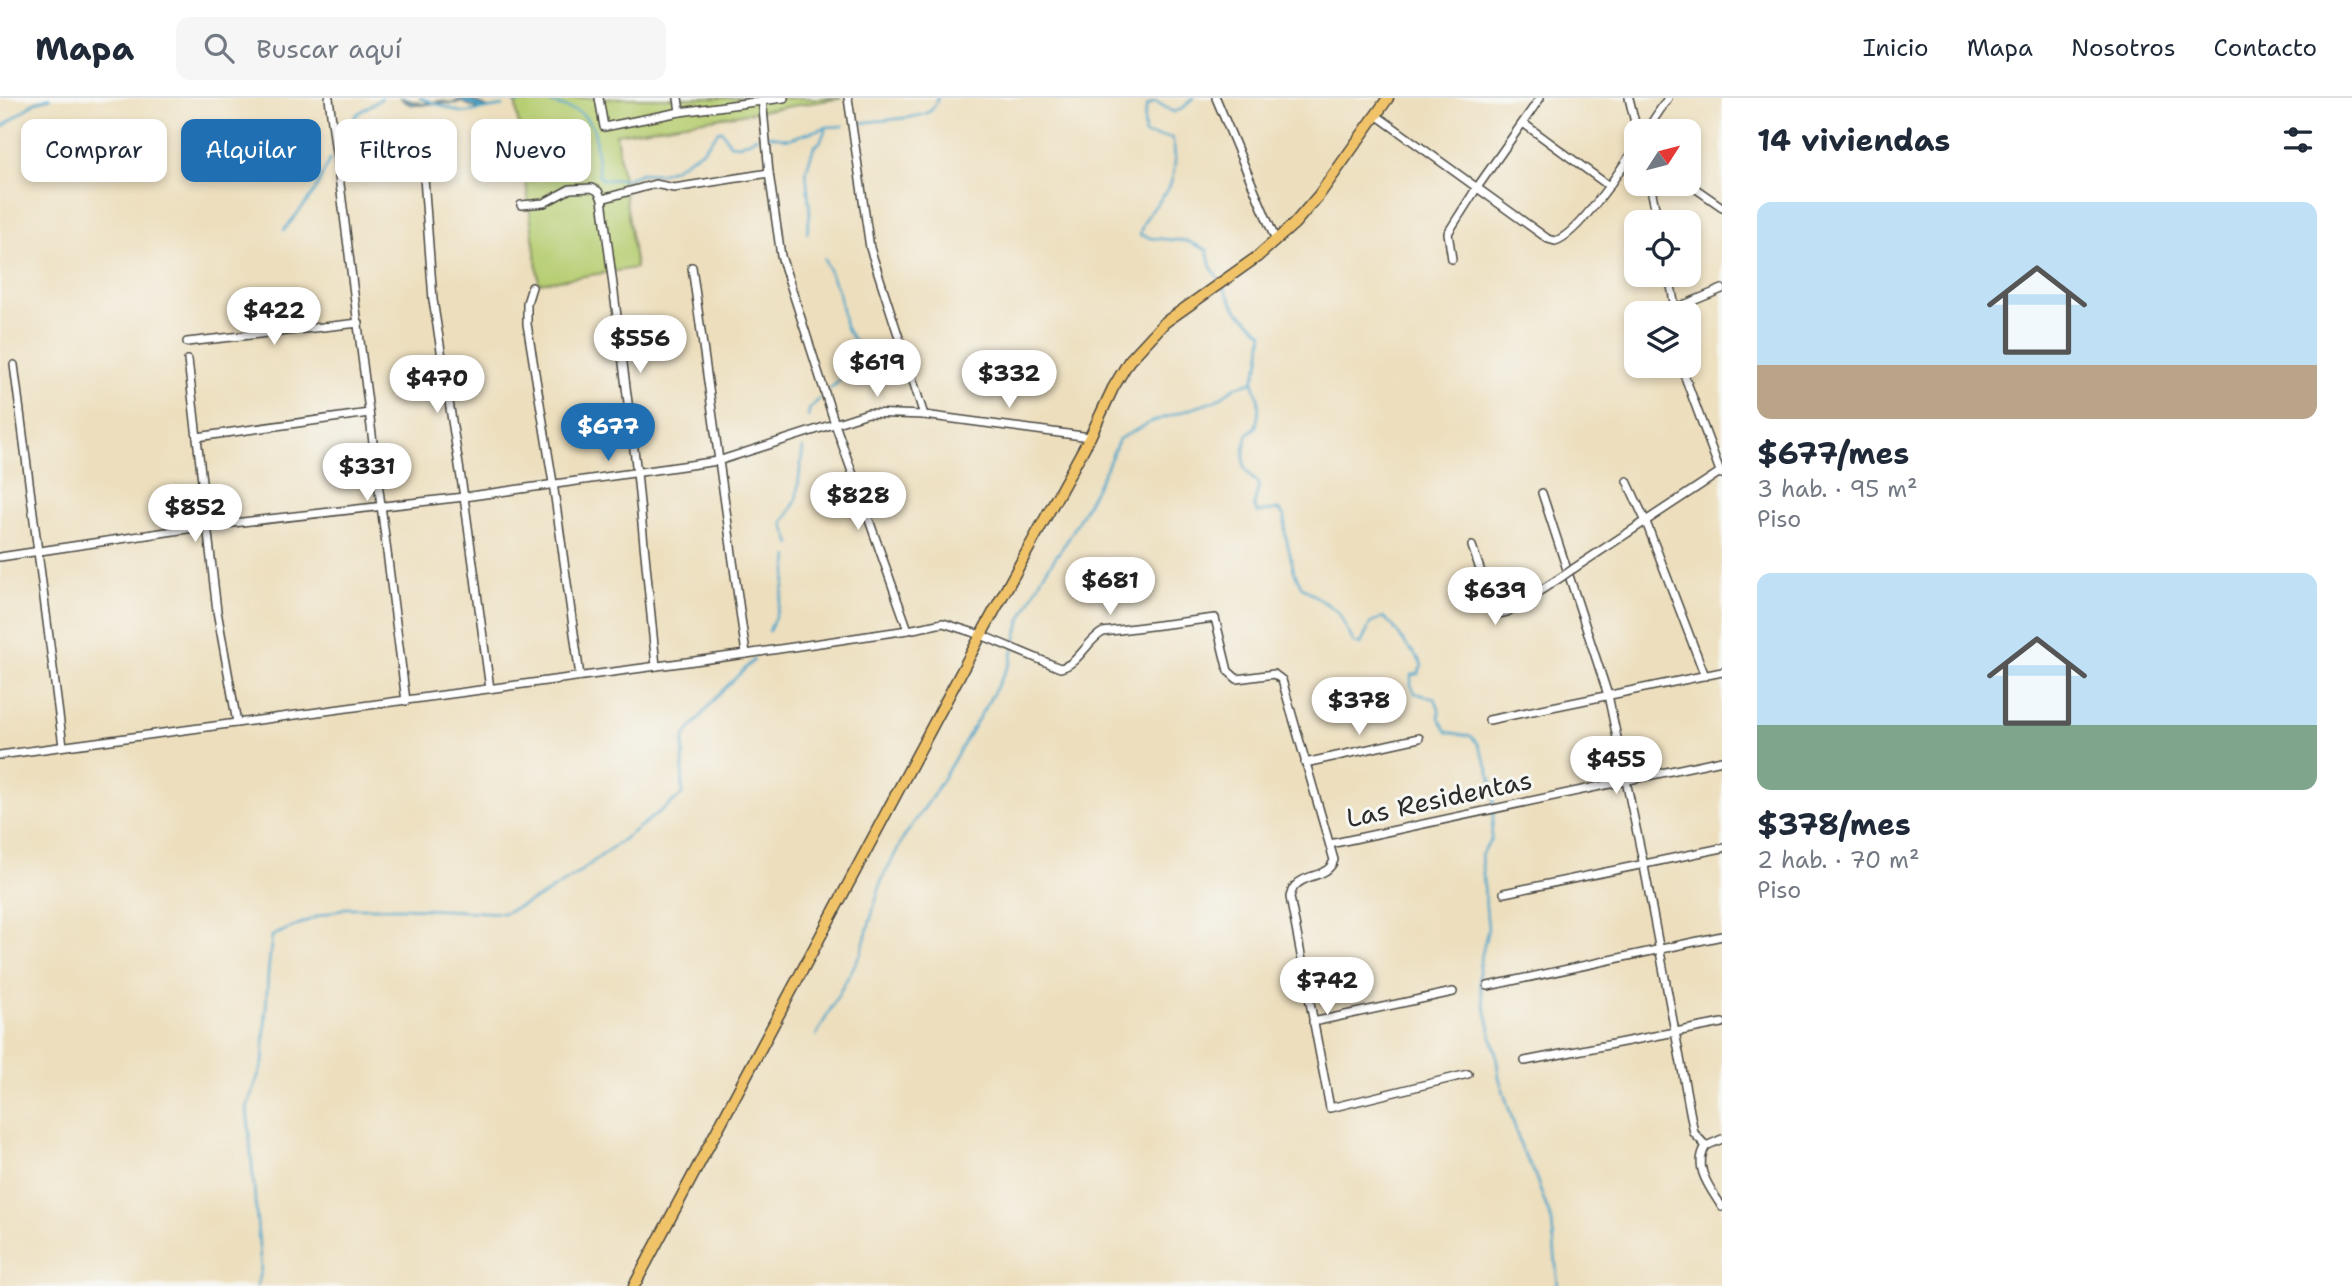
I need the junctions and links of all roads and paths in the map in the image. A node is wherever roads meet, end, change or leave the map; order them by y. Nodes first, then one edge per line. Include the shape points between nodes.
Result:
1 (329, 98) edge
2 (599, 98) edge
3 (678, 98) edge
4 (784, 98) edge
5 (848, 98) edge
6 (1216, 98) edge
7 (1388, 98) edge
8 (1629, 98) edge
9 (1668, 98) edge
10 (1538, 99) edge
11 (762, 100) edge
12 (680, 112) junction
13 (1376, 115) junction
14 (1634, 119) edge
15 (1654, 119) edge
16 (1523, 123) junction
17 (1624, 164) edge
18 (769, 173) junction
19 (424, 182) edge
20 (1609, 186) junction
21 (1476, 189) junction
22 (1701, 192) edge
23 (602, 199) junction
24 (522, 205) dead end
25 (1722, 207) edge
26 (1276, 241) junction
27 (1452, 259) dead end
28 (692, 267) dead end
29 (532, 287) dead end
30 (1722, 289) edge
31 (1697, 301) edge
32 (359, 323) junction
33 (187, 342) dead end
34 (188, 360) dead end
35 (14, 365) dead end
36 (1685, 378) edge
37 (369, 412) junction
38 (924, 415) junction
39 (835, 424) junction
40 (197, 437) junction
41 (1090, 437) junction
42 (718, 461) junction
43 (1719, 462) edge
44 (637, 473) junction
45 (1721, 474) edge
46 (1627, 481) dead end
47 (553, 483) junction
48 (1542, 493) dead end
49 (464, 497) junction
50 (382, 507) junction
51 (1646, 522) junction
52 (206, 526) junction
53 (1472, 546) dead end
54 (38, 552) junction
55 (0, 557) edge
56 (908, 630) junction
57 (982, 635) junction
58 (746, 654) junction
59 (656, 666) junction
60 (1722, 673) edge
61 (580, 676) junction
62 (1705, 676) junction
63 (490, 689) junction
64 (1608, 695) junction
65 (406, 701) junction
66 (1489, 720) dead end
67 (237, 723) junction
68 (1419, 738) dead end
69 (63, 746) junction
70 (0, 755) edge
71 (1722, 760) edge
72 (1305, 763) junction
73 (1626, 780) junction
74 (1330, 844) junction
75 (1722, 848) edge
76 (1644, 866) junction
77 (1503, 893) dead end
78 (1722, 936) edge
79 (1660, 950) junction
80 (1488, 986) dead end
81 (1453, 992) dead end
82 (1313, 1022) junction
83 (1722, 1023) edge
84 (1675, 1033) junction
85 (1525, 1061) dead end
86 (1468, 1074) dead end
87 (1722, 1139) edge
88 (1706, 1146) junction
89 (1722, 1207) edge
90 (634, 1286) edge

1 - 32 street
2 - 12 street via 604,127
3 - 12 street
4 - 11 street
5 - 38 street via 870,248
6 - 26 street
7 - 13 main road
8 - 14 street
9 - 15 street
10 - 16 street
11 - 12 street
11 - 18 street
13 - 21 street
13 - 26 main road via 1319,195
16 - 20 street
16 - 21 street
17 - 20 street
18 - 23 street via 674,188 654,184
18 - 39 street via 781,256
19 - 49 street via 433,300
20 - 21 street via 1562,239 1555,241
21 - 27 street via 1448,233
22 - 25 street
23 - 24 street via 595,189 574,188 544,203
23 - 44 street
26 - 41 main road via 1164,323 1129,361
28 - 42 street
29 - 47 street via 527,324
30 - 31 street
32 - 33 street
32 - 37 street
34 - 40 street
35 - 54 street
36 - 43 street
37 - 40 street
37 - 50 street
38 - 39 street via 868,413
38 - 41 street
39 - 42 street
39 - 56 street
40 - 52 street
41 - 57 main road
42 - 44 street
42 - 58 street
43 - 45 street
44 - 47 street
44 - 59 street
45 - 51 street
46 - 51 street
47 - 49 street
47 - 61 street
48 - 64 street
49 - 50 street
49 - 63 street
50 - 52 street
50 - 65 street
51 - 53 street, bridge via 1498,614
51 - 62 street
52 - 54 street
52 - 67 street
54 - 55 street
54 - 69 street
56 - 57 street via 943,623
56 - 58 street
57 - 72 street via 1060,668 1067,667 1103,632 1214,618 1228,671 1237,679 1274,674 1282,680
57 - 90 main road
58 - 59 street
59 - 61 street
60 - 62 street
61 - 63 street
62 - 64 street
63 - 65 street
64 - 66 street
64 - 73 street
65 - 67 street
67 - 69 street
68 - 72 street
69 - 70 street
71 - 73 street, Las Residentas
72 - 74 street
73 - 74 street, Las Residentas
73 - 76 street
74 - 82 street via 1332,867 1295,886 1290,897
75 - 76 street
76 - 77 street
76 - 79 street
78 - 79 street
79 - 80 street
79 - 84 street
81 - 82 street
82 - 86 street via 1330,1108
83 - 84 street
84 - 85 street
84 - 88 street via 1694,1133
87 - 88 street
88 - 89 street via 1701,1154 1705,1181

